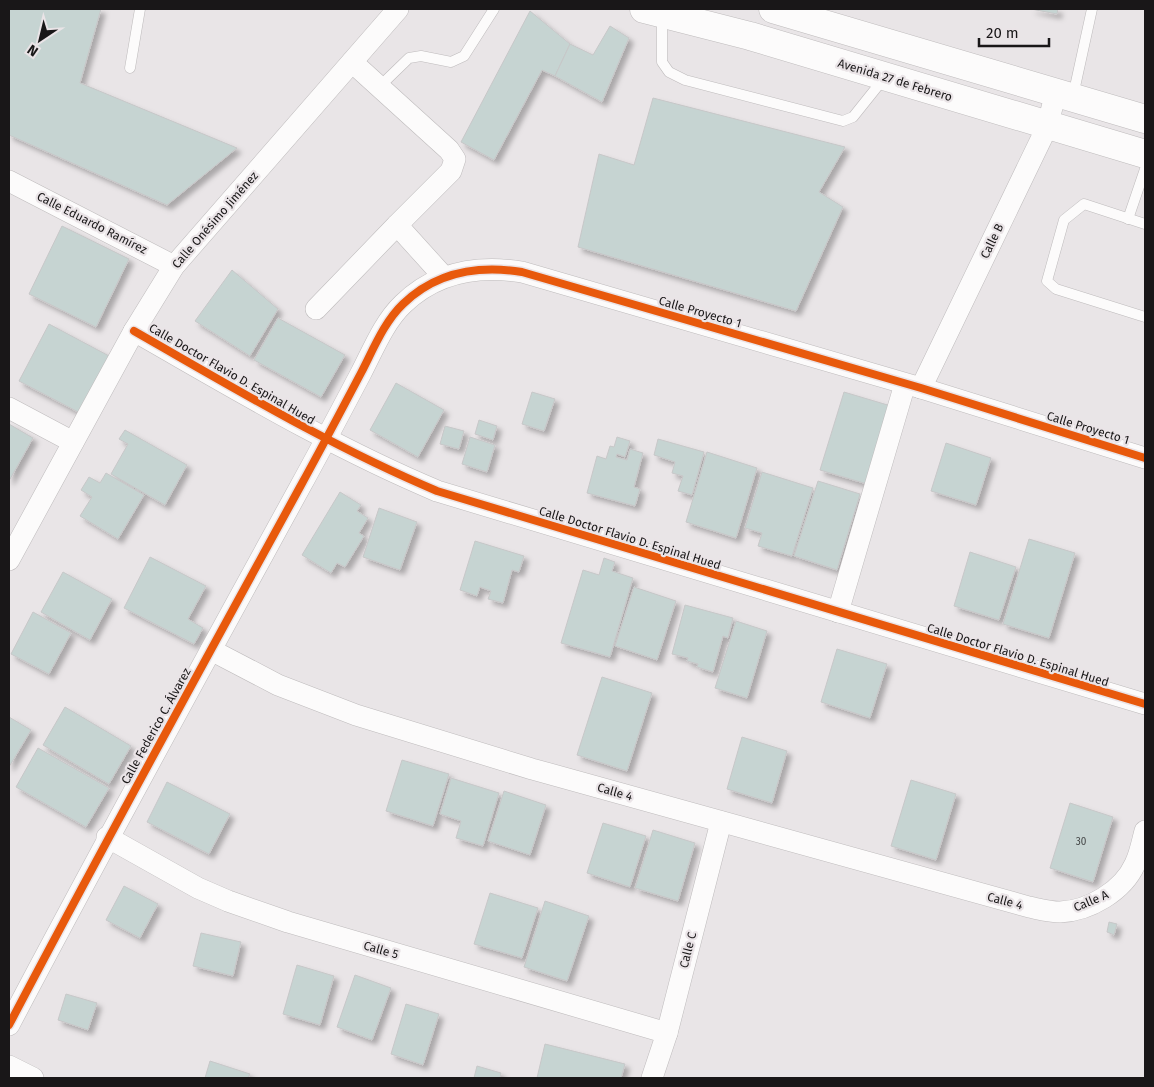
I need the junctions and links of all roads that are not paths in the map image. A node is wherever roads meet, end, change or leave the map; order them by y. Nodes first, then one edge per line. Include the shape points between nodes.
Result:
1 (140, 9) edge
2 (398, 9) edge
3 (494, 9) edge
4 (773, 9) edge
5 (1092, 9) edge
6 (653, 11) edge
7 (352, 62) junction
8 (130, 68) dead end
9 (885, 77) junction
10 (378, 88) junction
11 (1065, 95) junction
12 (1145, 118) edge
13 (1047, 126) junction
14 (1145, 154) edge
15 (1145, 169) edge
16 (9, 181) edge
17 (1128, 219) junction
18 (1145, 224) edge
19 (397, 225) junction
20 (174, 266) junction
21 (444, 277) junction
22 (316, 310) dead end
23 (1145, 317) edge
24 (134, 331) junction
25 (913, 386) junction
26 (9, 408) edge
27 (326, 441) junction
28 (73, 442) junction
29 (1145, 458) edge
30 (9, 560) edge
31 (838, 612) junction
32 (212, 650) junction
33 (1145, 704) edge
34 (720, 822) junction
35 (1145, 831) edge
36 (108, 837) junction
37 (1029, 907) joint
38 (9, 1025) edge
39 (667, 1033) junction
40 (9, 1066) edge
41 (32, 1078) edge
42 (652, 1078) edge

1 - 8 lane
2 - 7 street, Calle Onésimo Jiménez
3 - 10 lane via 464,56 451,62 421,56 409,58
4 - 11 main road
5 - 11 lane
6 - 9 main road, Avenida 27 de Febrero
6 - 9 lane via 662,62 669,72 685,80 843,121 853,117
7 - 10 street
7 - 20 street, Calle Onésimo Jiménez
9 - 13 main road, Avenida 27 de Febrero
10 - 19 street via 450,150 455,159 451,171
11 - 12 main road
11 - 13 street, Calle B
13 - 14 main road, Avenida 27 de Febrero
13 - 25 street, Calle B
15 - 17 lane
16 - 20 street, Calle Eduardo Ramírez
17 - 18 lane
17 - 23 lane via 1084,204 1074,209 1064,220 1047,281 1056,289
19 - 21 street
19 - 22 street
20 - 24 street, Calle Onésimo Jiménez
21 - 25 street, Calle Proyecto 1 via 484,268 522,272
21 - 27 street, Calle Proyecto 1 via 414,294 390,318
24 - 27 street, Calle Doctor Flavio D. Espinal Hued
24 - 28 street, Calle Onésimo Jiménez
25 - 29 street, Calle Proyecto 1
25 - 31 street, Calle B
26 - 28 street
27 - 31 street, Calle Doctor Flavio D. Espinal Hued via 437,491
27 - 32 street, Calle Federico C. Álvarez
28 - 30 street, Calle Onésimo Jiménez
31 - 33 street, Calle Doctor Flavio D. Espinal Hued
32 - 34 street, Calle 4 via 262,678 356,715
32 - 36 street, Calle Federico C. Álvarez
34 - 37 street, Calle 4
34 - 39 street, Calle C
35 - 37 street, Calle A via 1135,864 1124,882 1112,893 1075,910 1054,912
36 - 38 street, Calle Federico C. Álvarez
36 - 39 street, Calle 5 via 198,888 280,919
39 - 42 street, Calle C
40 - 41 street

